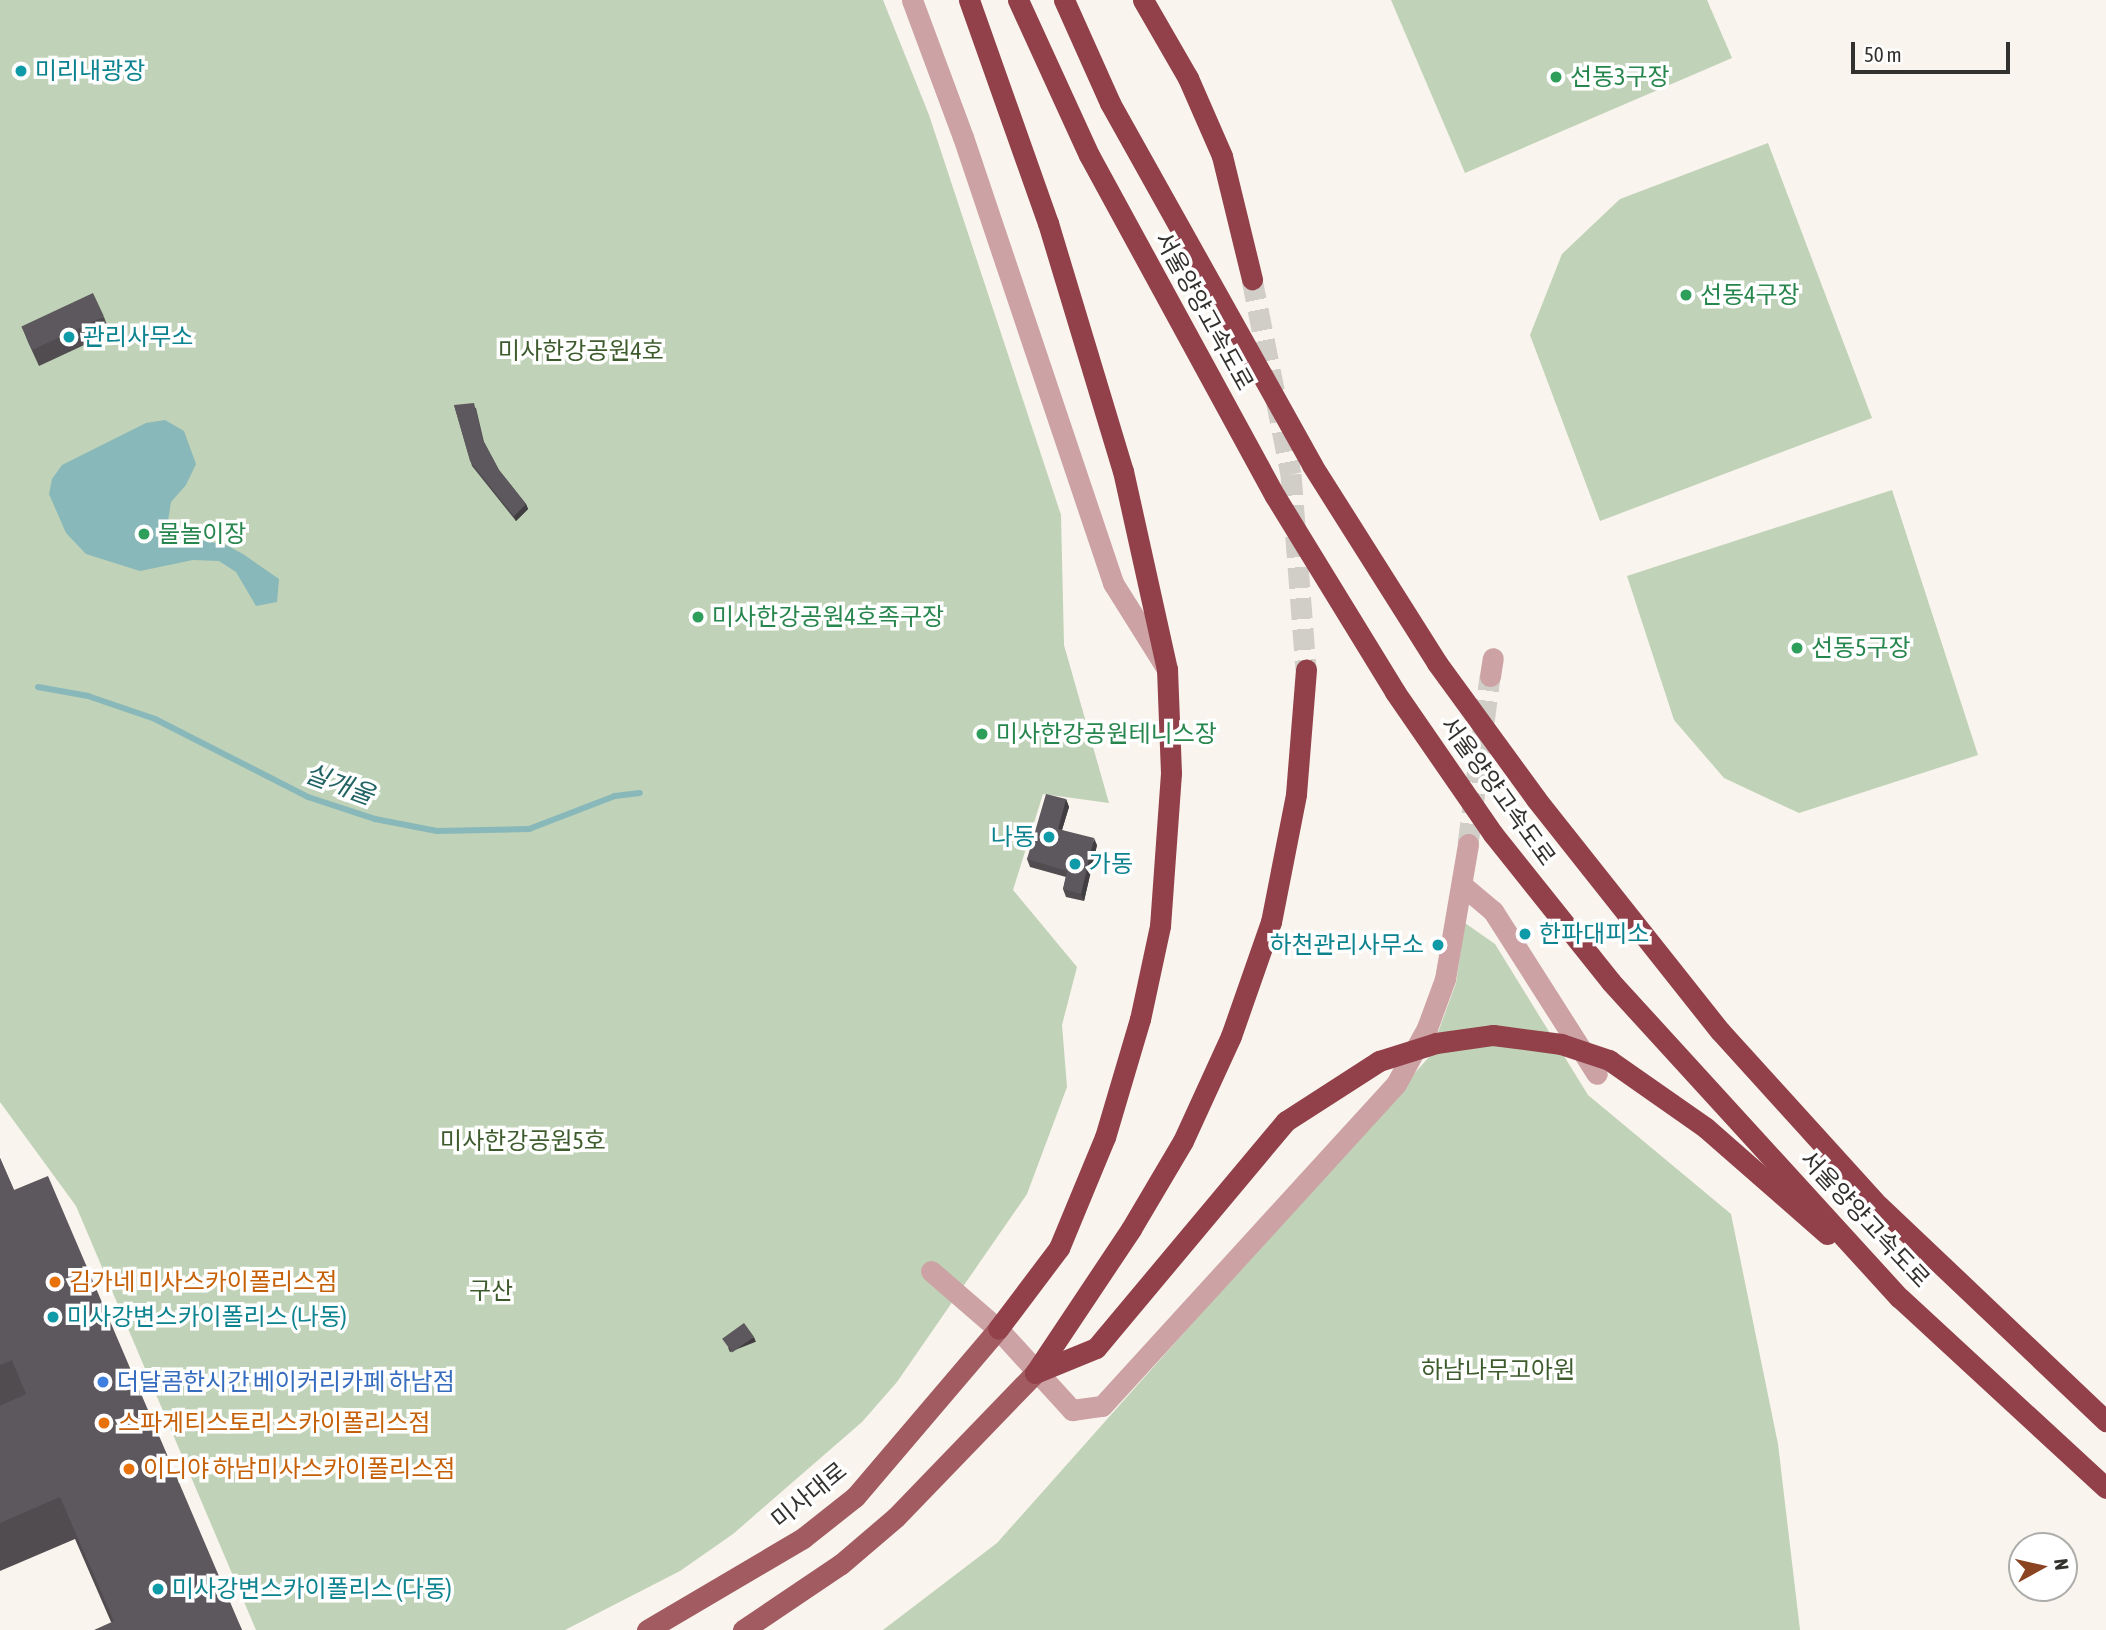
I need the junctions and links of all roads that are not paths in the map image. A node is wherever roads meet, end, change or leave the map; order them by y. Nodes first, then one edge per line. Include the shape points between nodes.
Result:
1 (912, 0) edge
2 (969, 0) edge
3 (1018, 0) edge
4 (1064, 0) edge
5 (1143, 0) edge
6 (1252, 279) tunnel mouth
7 (1167, 669) junction
8 (1306, 669) tunnel mouth
9 (1468, 844) tunnel mouth
10 (1462, 885) junction
11 (1597, 1074) dead end
12 (931, 1271) dead end
13 (1900, 1298) junction
14 (998, 1329) junction
15 (1035, 1373) junction
16 (2106, 1420) edge
17 (2106, 1488) edge
18 (648, 1630) edge
19 (743, 1630) edge

1 - 7 street via 959,125 1113,583
2 - 7 highway via 1048,223 1119,458 1150,577
3 - 13 highway, 서울양양고속도로, bridge via 1089,155 1275,496 1395,692 1493,834 1611,982
4 - 16 highway, 서울양양고속도로, bridge via 1110,103 1312,465 1437,663 1536,799 1720,1031 1874,1201
5 - 6 highway via 1188,78 1222,156
7 - 14 highway via 1171,773 1167,871 1140,1019 1105,1136 1059,1248
8 - 15 highway via 1296,794 1271,922 1231,1036 1170,1163
9 - 10 street
10 - 11 street via 1493,911
10 - 15 street via 1445,979 1427,1028 1396,1084 1102,1406 1072,1410
12 - 14 street
13 - 15 highway, bridge via 1706,1128 1609,1060 1561,1044 1493,1034 1436,1043 1379,1062 1286,1121 1096,1348
13 - 17 highway, 서울양양고속도로, bridge
14 - 15 street
14 - 18 main road, 미사대로 via 855,1497 803,1538
15 - 19 main road via 896,1517 841,1564

